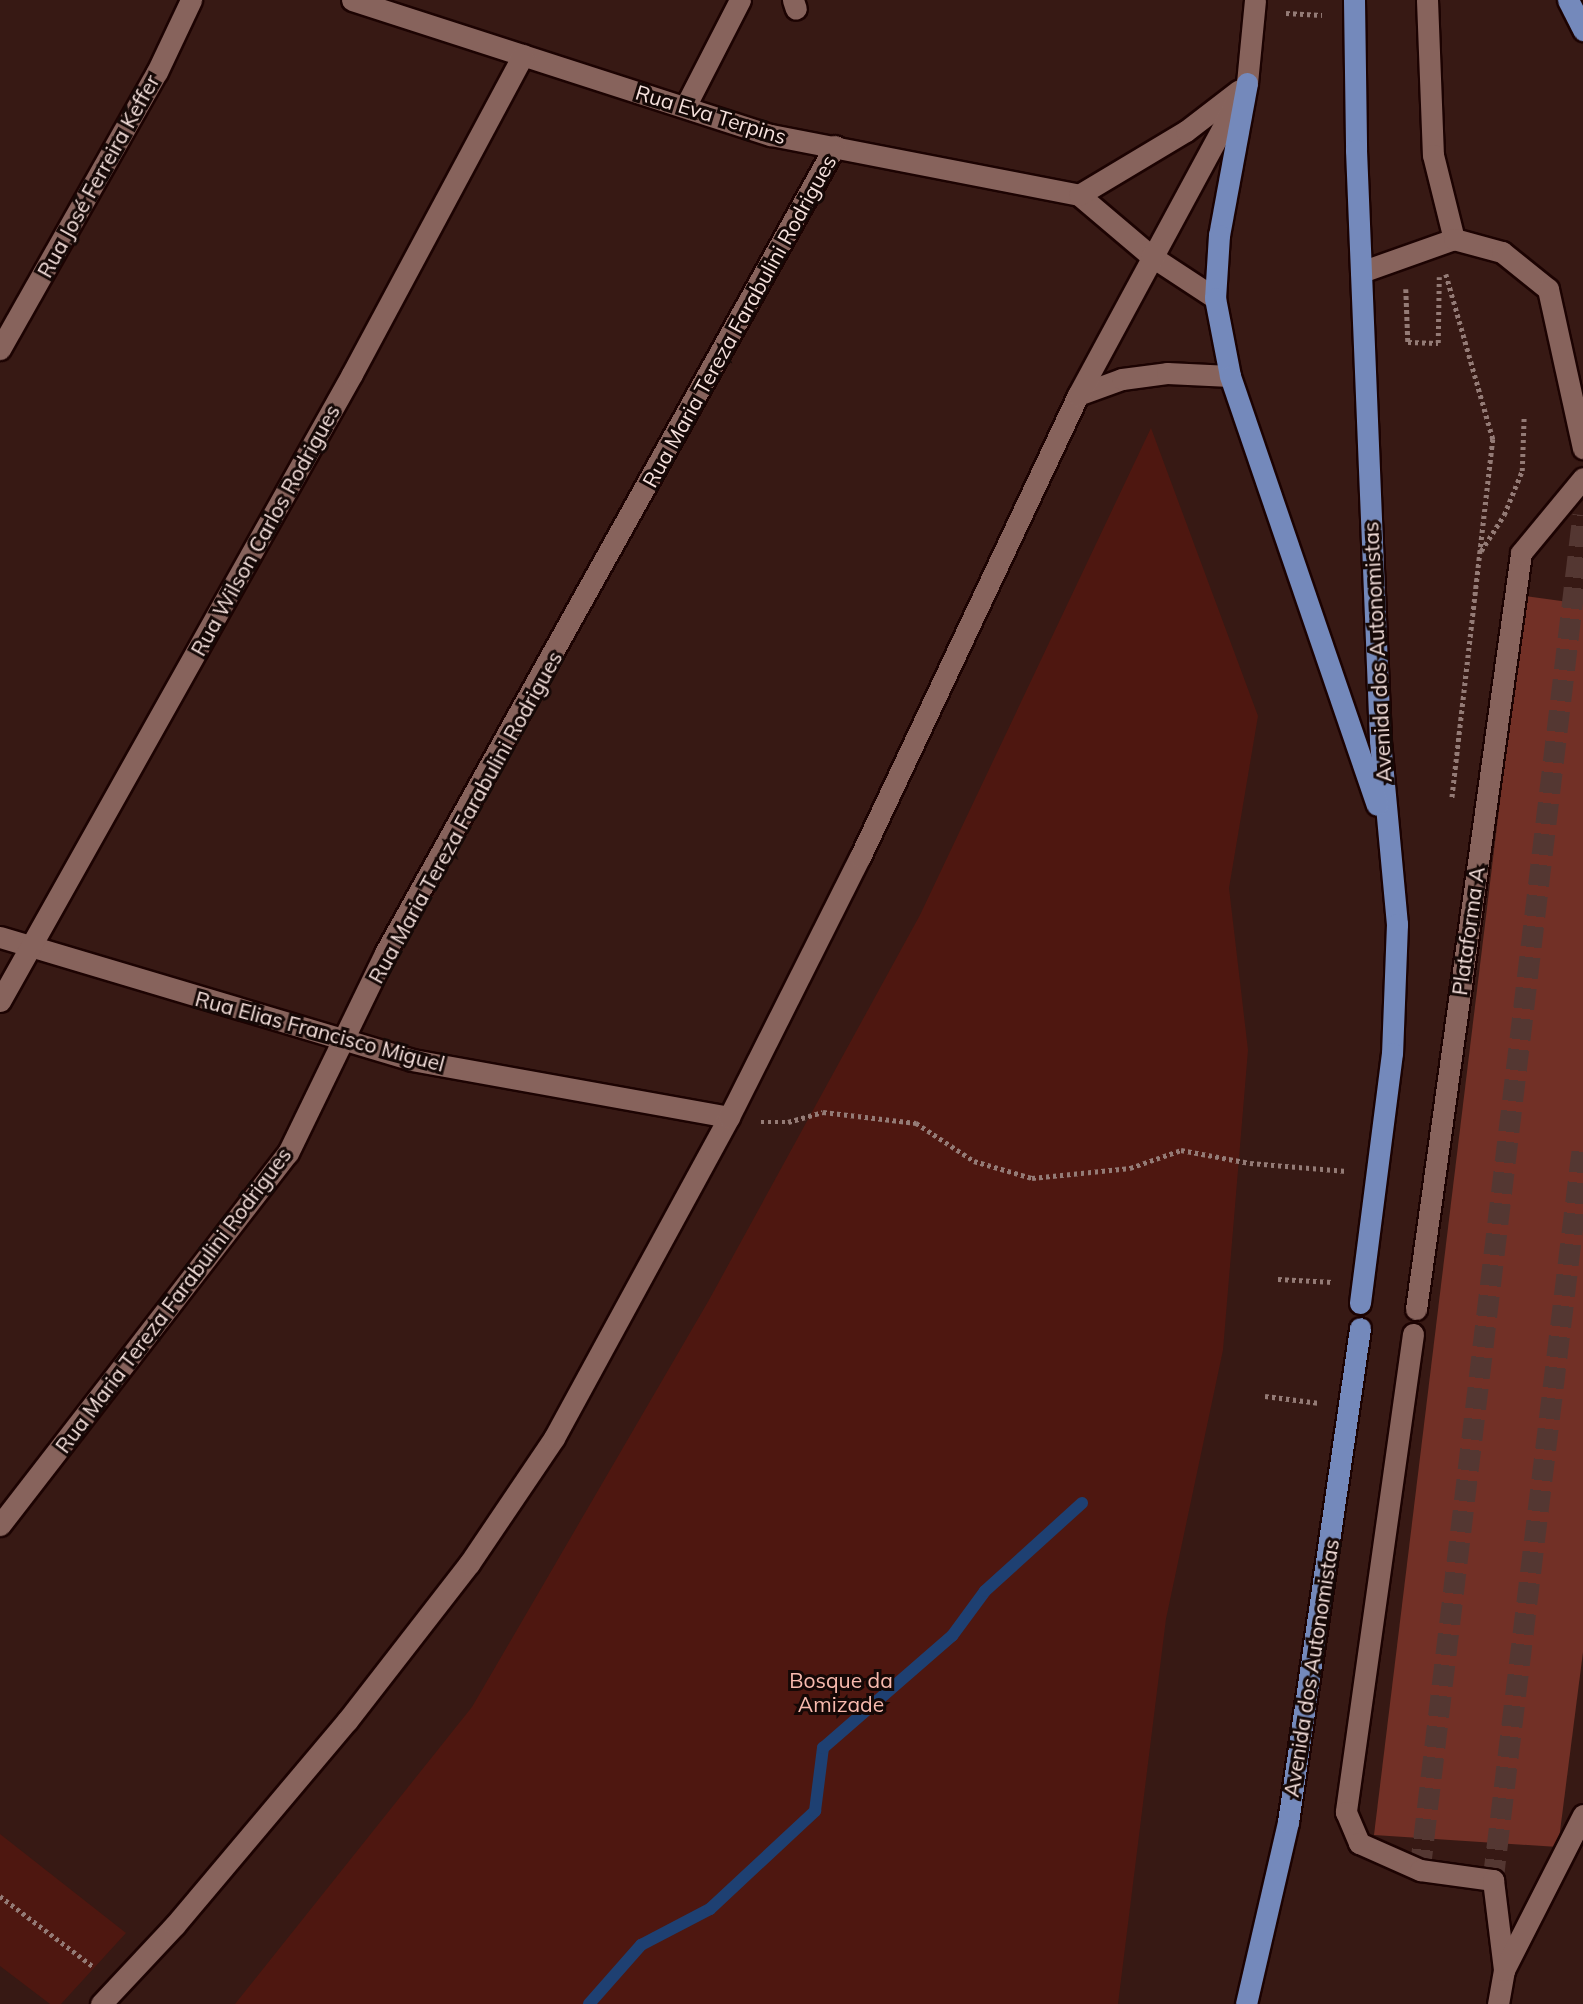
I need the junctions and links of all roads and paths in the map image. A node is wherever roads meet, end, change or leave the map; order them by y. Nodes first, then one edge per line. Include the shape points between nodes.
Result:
1 (191, 0) edge
2 (352, 0) edge
3 (740, 0) edge
4 (1427, 0) edge
5 (1568, 0) edge
6 (1254, 5) edge
7 (1353, 8) edge
8 (1583, 30) edge
9 (523, 55) junction
10 (1247, 83) junction
11 (685, 107) junction
12 (835, 146) junction
13 (1079, 195) junction
14 (1454, 239) junction
15 (1151, 256) junction
16 (1362, 272) junction
17 (1406, 288) dead end
18 (1215, 298) junction
19 (0, 349) edge
20 (1230, 376) junction
21 (1078, 395) junction
22 (1524, 415) dead end
23 (1583, 448) edge
24 (1583, 478) edge
25 (1481, 552) junction
26 (1451, 808) dead end
27 (1387, 834) junction
28 (0, 937) edge
29 (33, 949) junction
30 (0, 1001) edge
31 (346, 1041) junction
32 (729, 1117) junction
33 (1376, 1178) junction
34 (1278, 1279) dead end
35 (1361, 1294) joint
36 (1416, 1309) dead end
37 (1360, 1328) dead end
38 (1413, 1334) dead end
39 (1265, 1396) dead end
40 (1350, 1406) junction
41 (0, 1525) edge
42 (1583, 1815) edge
43 (0, 1896) edge
44 (1504, 1970) junction
45 (119, 1985) junction
46 (102, 2004) edge
47 (1246, 2004) edge
48 (1498, 2004) edge

1 - 19 street, Rua José Ferreira Keffer via 157,72
2 - 9 street, Rua Eva Terpins
3 - 11 street
4 - 14 street via 1433,155
5 - 8 main road
6 - 7 path
6 - 10 street
7 - 16 main road, Avenida dos Autonomistas
9 - 11 street, Rua Eva Terpins
9 - 29 street, Rua Wilson Carlos Rodrigues
10 - 13 street via 1186,131
10 - 15 street
10 - 18 main road via 1219,235
11 - 12 street, Rua Eva Terpins via 771,135
12 - 13 street, Rua Eva Terpins
12 - 31 street, Rua Maria Tereza Farabulini Rodrigues via 385,953
13 - 15 street, Rua Eva Terpins
14 - 16 street
14 - 23 street via 1502,252 1548,289
15 - 18 street, Rua Eva Terpins
15 - 21 street
16 - 27 main road, Avenida dos Autonomistas
17 - 25 path via 1408,342 1438,343 1439,276 1447,273 1493,439
18 - 20 main road
20 - 21 street via 1167,373 1122,379
20 - 27 main road
21 - 32 street via 860,857
22 - 25 path via 1522,471 1504,515
24 - 36 street, Plataforma A via 1521,552
25 - 26 path
27 - 33 main road, Avenida dos Autonomistas via 1396,937 1392,1053
28 - 29 street, Rua Elias Francisco Miguel
29 - 30 street, Rua Wilson Carlos Rodrigues
29 - 31 street, Rua Elias Francisco Miguel
31 - 32 street, Rua Elias Francisco Miguel via 412,1060
31 - 41 street, Rua Maria Tereza Farabulini Rodrigues via 288,1153
32 - 33 path via 788,1122 823,1112 916,1123 974,1161 1032,1178 1130,1168 1181,1150
32 - 45 street via 554,1438 469,1564 347,1721
33 - 35 main road, Avenida dos Autonomistas
34 - 35 path
37 - 40 main road, Avenida dos Autonomistas
38 - 44 street via 1346,1812 1359,1843 1420,1870 1493,1880
39 - 40 path
40 - 47 main road, Avenida dos Autonomistas via 1288,1822
42 - 44 street
43 - 45 path
44 - 48 street
45 - 46 street

